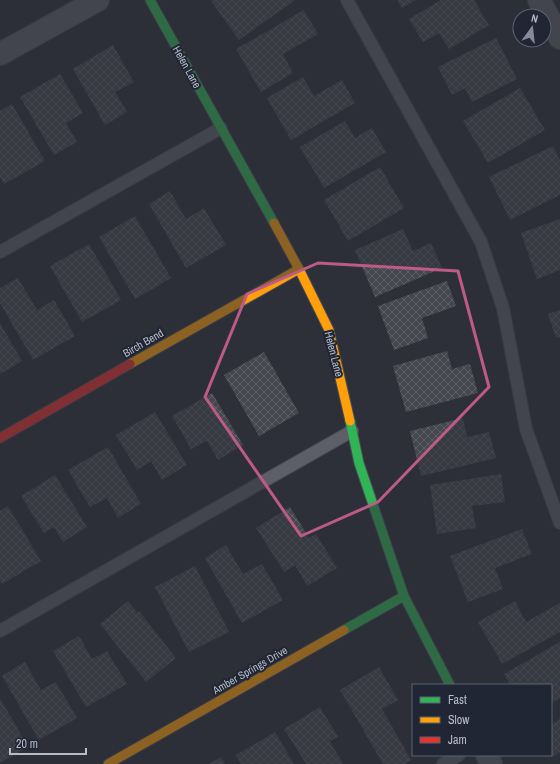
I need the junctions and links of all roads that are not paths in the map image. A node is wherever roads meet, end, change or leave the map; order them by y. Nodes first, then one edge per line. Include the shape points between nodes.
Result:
1 (98, 0) edge
2 (150, 0) edge
3 (347, 0) edge
4 (539, 0) edge
5 (560, 38) edge
6 (0, 54) edge
7 (221, 128) junction
8 (0, 252) edge
9 (299, 269) junction
10 (352, 431) junction
11 (0, 438) edge
12 (560, 523) edge
13 (404, 596) junction
14 (0, 631) edge
15 (449, 684) edge
16 (457, 756) edge
17 (108, 764) edge
18 (443, 764) edge

1 - 6 street
2 - 7 street, Helen Lane
3 - 12 lane via 481,242 504,308 526,429
4 - 5 street
7 - 8 lane
7 - 9 street, Helen Lane
9 - 10 street, Helen Lane via 329,330
9 - 11 street, Birch Bend
10 - 13 street, Helen Lane via 359,463
10 - 14 lane
13 - 15 street, Helen Lane
13 - 17 street, Amber Springs Drive
16 - 18 lane

